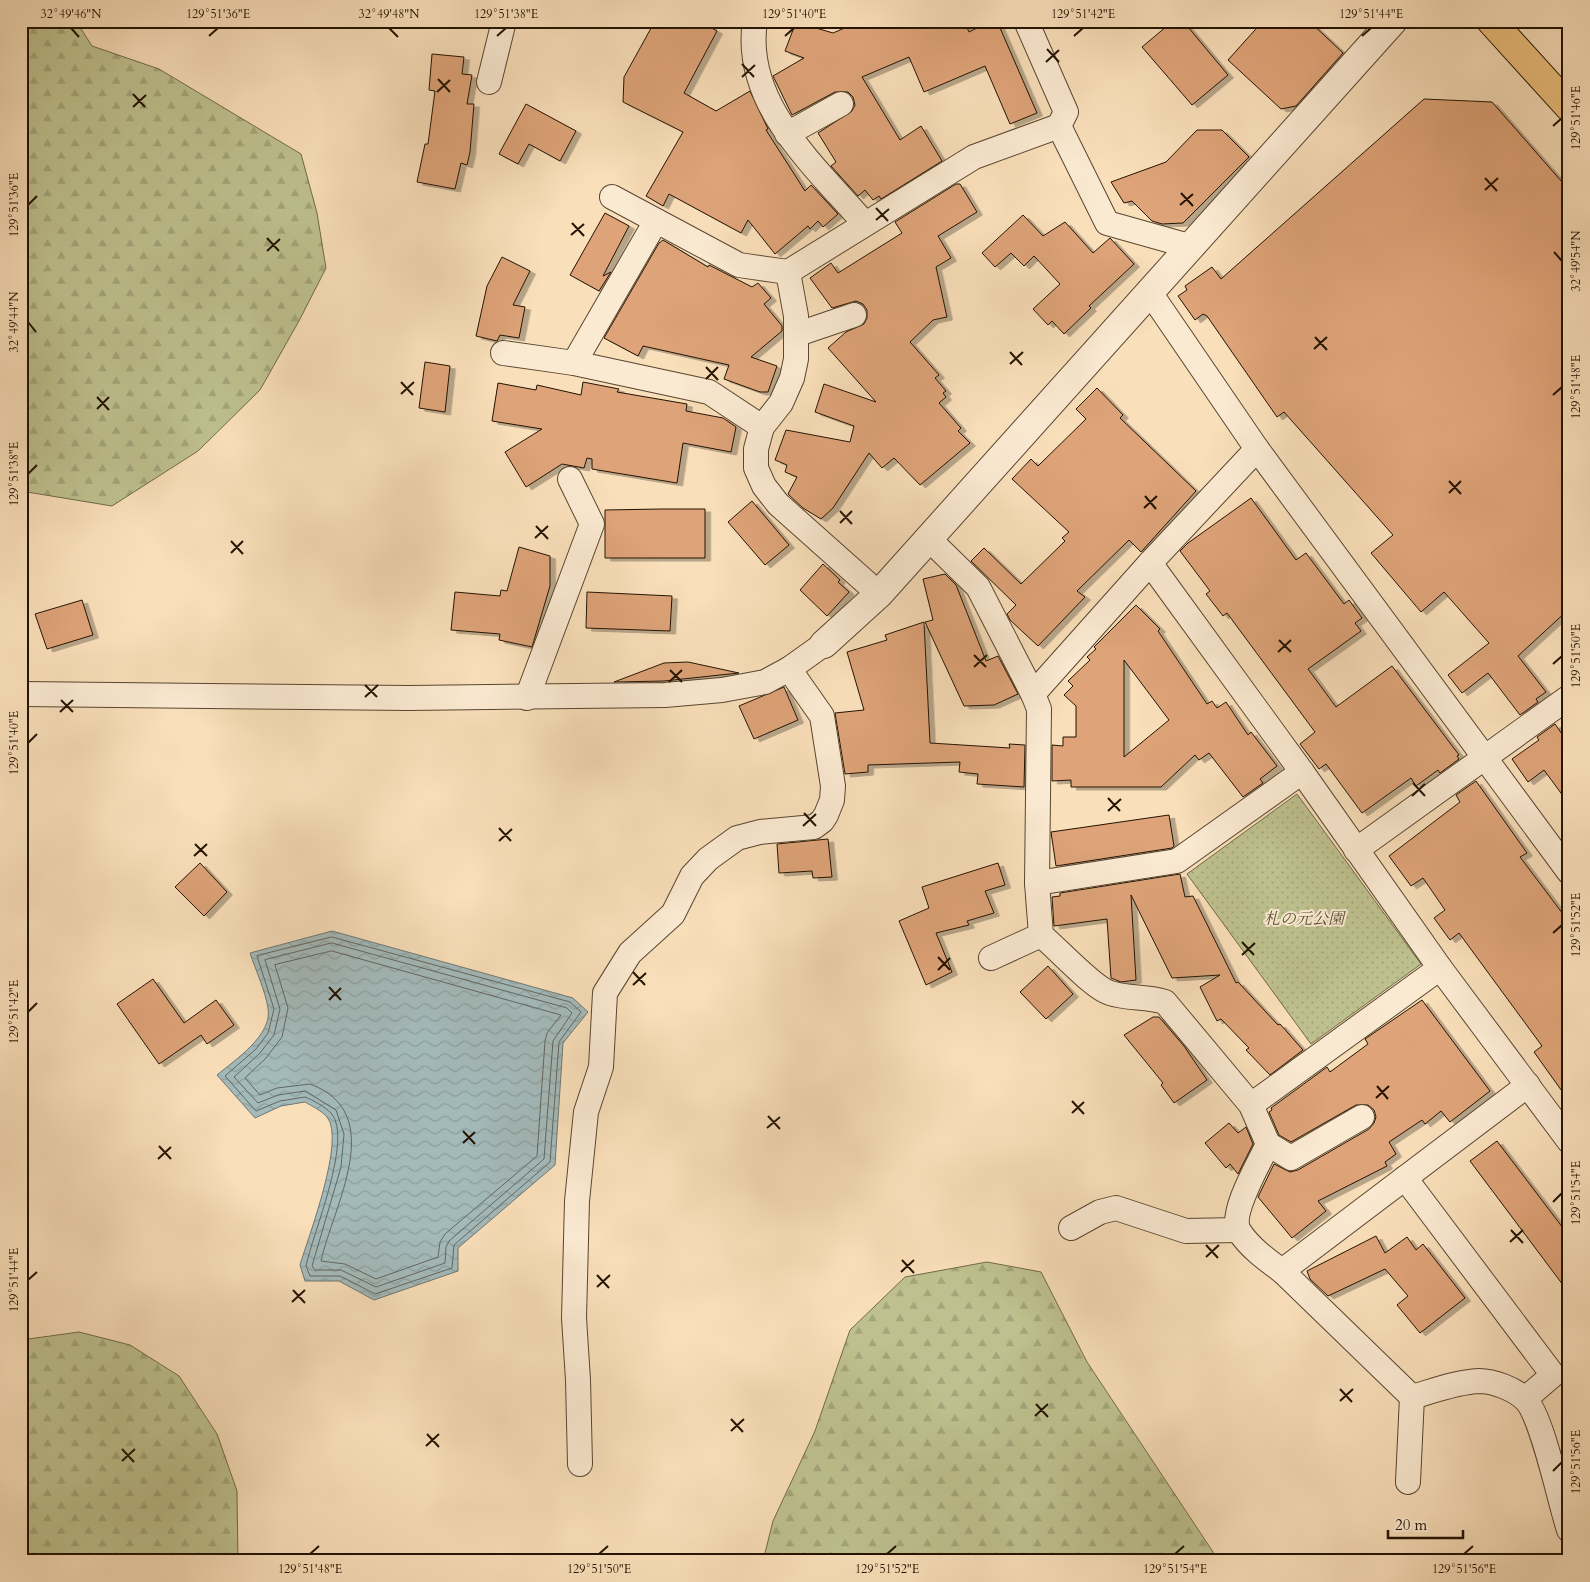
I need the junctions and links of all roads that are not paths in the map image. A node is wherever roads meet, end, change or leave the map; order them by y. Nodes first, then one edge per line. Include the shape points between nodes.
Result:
1 (504, 21) edge
2 (755, 21) edge
3 (1026, 21) edge
4 (1393, 21) edge
5 (1492, 21) edge
6 (489, 82) dead end
7 (841, 104) dead end
8 (1569, 107) edge
9 (1059, 126) junction
10 (787, 134) junction
11 (612, 197) dead end
12 (656, 221) junction
13 (865, 224) junction
14 (1189, 246) junction
15 (788, 272) junction
16 (1151, 294) junction
17 (854, 315) dead end
18 (798, 334) junction
19 (503, 353) dead end
20 (574, 363) junction
21 (762, 427) junction
22 (1257, 449) junction
23 (570, 479) dead end
24 (929, 539) junction
25 (1150, 563) junction
26 (880, 594) junction
27 (824, 644) joint
28 (789, 669) junction
29 (21, 694) edge
30 (1033, 694) junction
31 (1569, 697) edge
32 (527, 698) junction
33 (1485, 756) junction
34 (1302, 772) junction
35 (1356, 850) junction
36 (1569, 872) edge
37 (1037, 883) junction
38 (1041, 934) junction
39 (991, 958) dead end
40 (1440, 968) junction
41 (1528, 1085) junction
42 (1251, 1105) junction
43 (1362, 1117) dead end
44 (1569, 1141) edge
45 (1268, 1144) junction
46 (1405, 1178) junction
47 (1071, 1228) dead end
48 (1238, 1230) junction
49 (1282, 1271) junction
50 (1412, 1397) junction
51 (1525, 1399) junction
52 (580, 1464) dead end
53 (1408, 1482) dead end
54 (1563, 1486) edge
55 (1569, 1530) edge

1 - 6 street
2 - 10 street via 757,74
3 - 9 street via 1066,112
4 - 14 street
5 - 8 highway
7 - 10 street
9 - 13 street via 974,157
9 - 14 street via 1107,223
10 - 13 street
11 - 12 street
12 - 15 street via 739,265
12 - 20 street
13 - 15 street
14 - 16 street
15 - 18 street
16 - 22 street
16 - 24 street
17 - 18 street
18 - 21 street via 792,378 781,403
19 - 20 street
20 - 21 street via 710,392
21 - 26 street via 756,449 756,468 764,486 778,504
22 - 25 street
22 - 33 street
23 - 32 street via 592,524
24 - 26 street
24 - 30 street via 978,587
25 - 30 street
25 - 34 street
26 - 27 street
27 - 28 street
28 - 32 street via 765,682 722,690
28 - 52 street via 822,716 832,786 832,800 826,815 814,827 760,832 737,838 708,859 692,876 673,914 630,954 604,994 601,1067 586,1112 577,1201 574,1318
29 - 32 street
30 - 37 street via 1040,724
31 - 33 street
33 - 35 street
33 - 36 street
34 - 35 street
34 - 37 street via 1177,861
35 - 40 street
37 - 38 street
38 - 39 street
38 - 42 street via 1110,993 1165,1002
40 - 41 street
40 - 42 street
41 - 44 street
41 - 46 street
42 - 45 street
43 - 45 street via 1291,1158
45 - 48 street via 1245,1192 1238,1213
46 - 49 street
46 - 51 street via 1553,1375
47 - 48 street via 1100,1212 1116,1208 1186,1231
48 - 49 street via 1261,1255
49 - 50 street
50 - 51 street via 1480,1381 1497,1384
50 - 53 street
51 - 54 street
54 - 55 street

